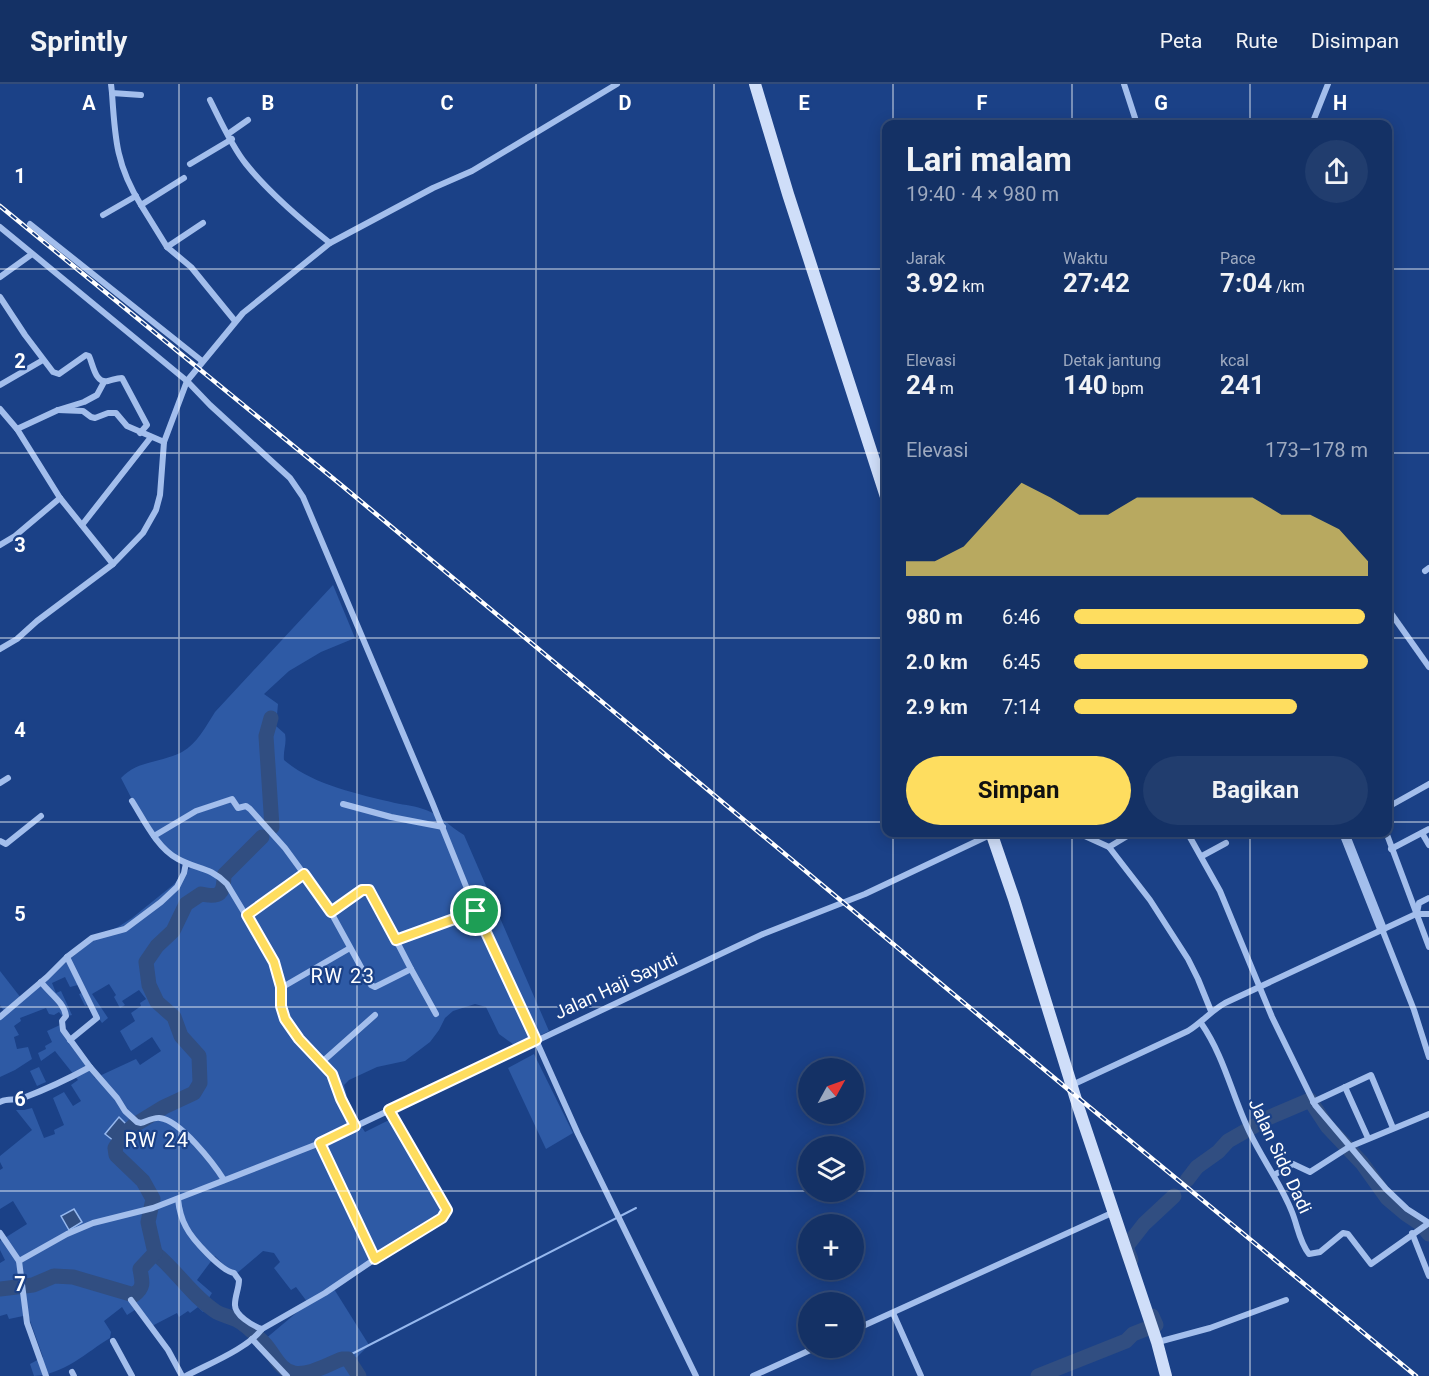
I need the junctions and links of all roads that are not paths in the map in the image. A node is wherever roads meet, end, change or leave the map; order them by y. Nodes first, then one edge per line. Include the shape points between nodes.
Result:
1 (111, 84) edge
2 (617, 84) edge
3 (756, 84) edge
4 (1124, 84) edge
5 (1328, 84) edge
6 (112, 93) junction
7 (141, 95) dead end
8 (210, 100) dead end
9 (248, 120) dead end
10 (1136, 120) edge
11 (1314, 120) edge
12 (230, 137) junction
13 (190, 164) dead end
14 (184, 178) dead end
15 (136, 196) junction
16 (141, 205) junction
17 (103, 215) dead end
18 (203, 223) dead end
19 (30, 224) dead end
20 (0, 227) edge
21 (330, 243) junction
22 (167, 247) junction
23 (32, 254) junction
24 (0, 277) edge
25 (0, 297) edge
26 (235, 321) junction
27 (43, 360) junction
28 (202, 361) junction
29 (187, 381) junction
30 (104, 382) junction
31 (0, 385) edge
32 (0, 409) edge
33 (58, 410) junction
34 (17, 429) junction
35 (140, 433) junction
36 (151, 437) junction
37 (164, 442) junction
38 (882, 484) edge
39 (60, 498) junction
40 (82, 525) junction
41 (0, 545) edge
42 (113, 564) junction
43 (1392, 615) edge
44 (0, 649) edge
45 (1429, 667) edge
46 (8, 778) dead end
47 (0, 783) edge
48 (1429, 784) edge
49 (132, 801) dead end
50 (343, 804) dead end
51 (1392, 805) edge
52 (41, 816) dead end
53 (443, 827) junction
54 (1429, 829) edge
55 (1422, 833) junction
56 (154, 836) junction
57 (985, 837) edge
58 (994, 837) edge
59 (1087, 837) edge
60 (1126, 837) edge
61 (1190, 837) edge
62 (1346, 837) edge
63 (1387, 837) edge
64 (0, 841) edge
65 (1226, 843) dead end
66 (1429, 845) edge
67 (1109, 847) junction
68 (1391, 849) junction
69 (1202, 856) junction
70 (186, 863) junction
71 (304, 874) junction
72 (1429, 898) edge
73 (476, 911) junction
74 (331, 912) junction
75 (1416, 914) junction
76 (1429, 914) edge
77 (247, 915) junction
78 (1382, 929) junction
79 (396, 940) junction
80 (1429, 947) edge
81 (350, 948) junction
82 (67, 957) junction
83 (411, 969) junction
84 (41, 982) junction
85 (281, 987) junction
86 (1260, 987) junction
87 (1211, 1011) junction
88 (436, 1014) dead end
89 (375, 1015) dead end
90 (0, 1017) edge
91 (1201, 1023) junction
92 (70, 1040) junction
93 (536, 1040) junction
94 (1429, 1055) edge
95 (322, 1062) junction
96 (90, 1067) junction
97 (1072, 1085) junction
98 (1345, 1087) junction
99 (0, 1102) edge
100 (1313, 1102) junction
101 (389, 1110) junction
102 (1429, 1114) edge
103 (355, 1126) junction
104 (1393, 1128) junction
105 (1368, 1138) junction
106 (320, 1143) junction
107 (1348, 1148) junction
108 (1274, 1175) junction
109 (224, 1180) junction
110 (178, 1199) junction
111 (1114, 1212) junction
112 (1429, 1223) edge
113 (1415, 1231) junction
114 (0, 1233) edge
115 (375, 1259) junction
116 (19, 1261) junction
117 (1429, 1276) edge
118 (131, 1300) dead end
119 (1286, 1300) dead end
120 (893, 1313) junction
121 (864, 1326) edge
122 (261, 1331) junction
123 (1153, 1331) junction
124 (253, 1338) junction
125 (113, 1341) dead end
126 (798, 1356) edge
127 (46, 1376) edge
128 (132, 1376) edge
129 (184, 1376) edge
130 (287, 1376) edge
131 (696, 1376) edge
132 (753, 1376) edge
133 (921, 1376) edge
134 (1166, 1376) edge

1 - 6 street
2 - 21 street via 472,171
3 - 38 main road
4 - 10 street
5 - 11 street
6 - 7 street
6 - 15 street via 116,147
8 - 12 street
9 - 12 street
12 - 13 street
12 - 21 street via 260,180
14 - 16 street
15 - 16 street
15 - 17 street
16 - 22 street
18 - 22 street
19 - 28 street
20 - 23 street
21 - 26 street
22 - 26 street via 191,267
23 - 24 street
23 - 29 street
25 - 27 street
26 - 28 street
27 - 30 street via 59,374 89,356 95,374
27 - 31 street
28 - 29 street
29 - 37 street
29 - 53 street via 290,478 303,497
30 - 33 street via 97,395
30 - 35 street via 120,377 125,382 147,425
32 - 34 street
33 - 34 street
33 - 35 street via 83,411 95,418 116,413
34 - 39 street
35 - 36 street
36 - 37 street
36 - 40 street
37 - 42 street via 156,510 143,533
39 - 40 street
39 - 41 street
40 - 42 street
42 - 44 street
43 - 45 street
46 - 47 street
48 - 51 street
49 - 56 street
50 - 53 street
52 - 64 street via 6,844
53 - 73 street
54 - 55 street
55 - 66 street
55 - 68 street
56 - 70 street via 176,859
56 - 71 street via 196,811 231,799 238,808 250,808
57 - 93 street, Jalan Haji Sayuti
58 - 97 main road
59 - 67 street
60 - 67 street
61 - 69 street
62 - 78 street
63 - 68 street
65 - 69 street
67 - 87 street via 1176,938
68 - 75 street
69 - 86 street
70 - 77 street via 217,874
70 - 82 street via 177,887 132,926 92,938
71 - 74 street
71 - 77 street
72 - 75 street via 1419,903
73 - 79 street
73 - 93 street
74 - 79 street via 362,890 369,890
74 - 81 street
75 - 76 street
75 - 78 street
75 - 80 street
77 - 85 street via 274,962
78 - 86 street
78 - 94 street
79 - 83 street
81 - 83 street via 375,987
81 - 85 street
82 - 84 street
82 - 92 street via 97,1018
83 - 88 street
84 - 90 street
84 - 92 street via 66,1011 62,1025
85 - 95 street via 285,1019
86 - 87 street
86 - 100 street
87 - 91 street
89 - 95 street
91 - 97 street
91 - 108 street, Jalan Sido Dadi via 1213,1040 1249,1133
92 - 96 street
93 - 101 street, Jalan Haji Sayuti
93 - 131 street via 620,1224
95 - 103 street via 332,1074
96 - 99 street via 57,1085 15,1101
96 - 109 street via 125,1111 139,1122 162,1118 178,1128
97 - 111 main road
98 - 100 street
98 - 104 street via 1371,1075
98 - 105 street
100 - 107 street
101 - 103 street, Jalan Haji Sayuti
101 - 115 street via 447,1210 442,1218
102 - 104 street
103 - 106 street, Jalan Haji Sayuti
104 - 105 street
105 - 107 street
106 - 109 street, Jalan Haji Sayuti
106 - 115 street
107 - 108 street via 1312,1171 1293,1164
107 - 112 street via 1397,1201
108 - 113 street, Jalan Sido Dadi via 1309,1254 1320,1251 1343,1233 1348,1234 1369,1263
109 - 110 street, Jalan Haji Sayuti
110 - 116 street, Jalan Haji Sayuti via 93,1223
110 - 122 street via 189,1232 239,1280 236,1311
111 - 120 street
111 - 123 main road
112 - 113 street
113 - 117 street
114 - 116 street
115 - 122 street
116 - 127 street via 27,1323
118 - 129 street
119 - 123 street via 1210,1328
120 - 121 street
120 - 133 street
122 - 124 street
123 - 134 main road
124 - 129 street
124 - 130 street
125 - 128 street
126 - 132 street

